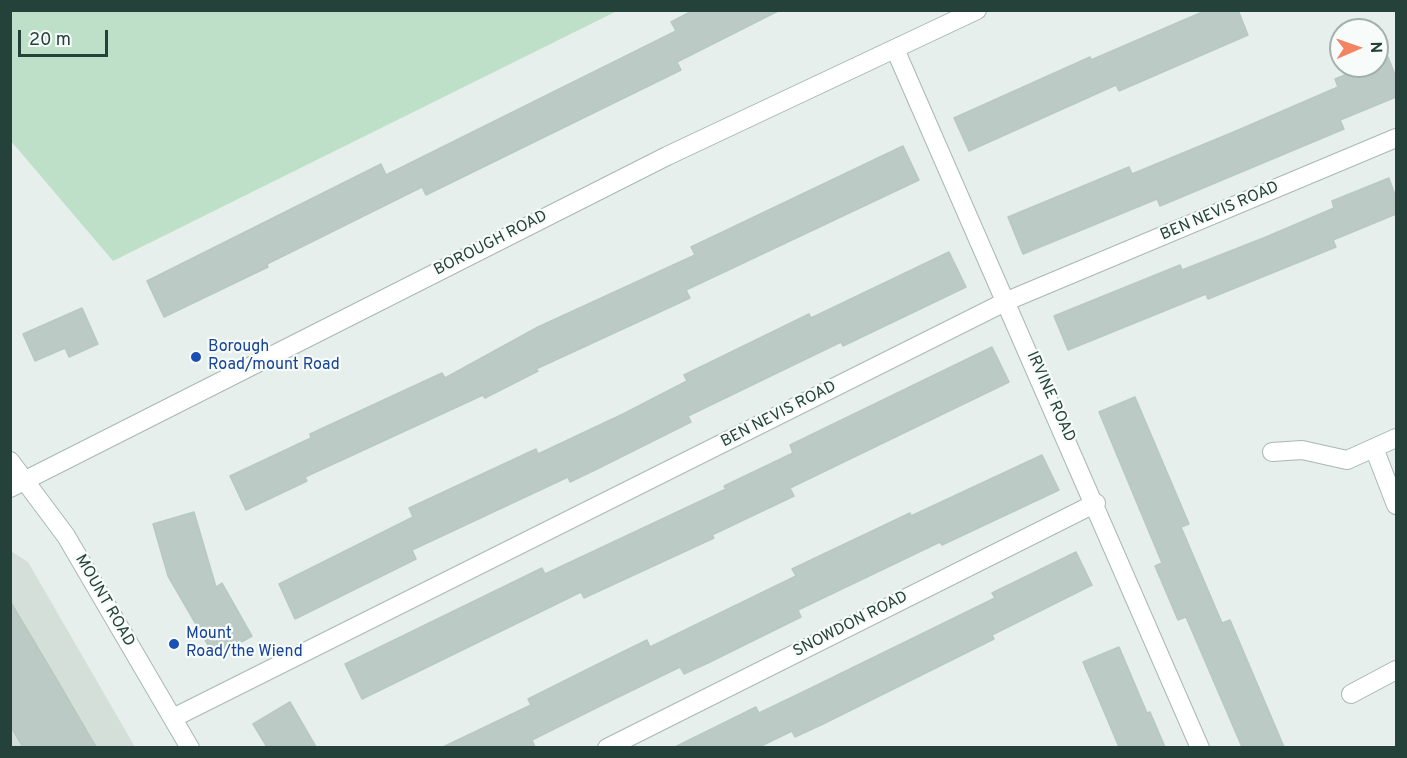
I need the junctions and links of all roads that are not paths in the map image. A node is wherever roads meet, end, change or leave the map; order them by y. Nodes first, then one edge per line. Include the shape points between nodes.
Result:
1 (976, 10) edge
2 (896, 49) junction
3 (1396, 138) edge
4 (1007, 301) junction
5 (1396, 438) edge
6 (1374, 448) junction
7 (1272, 452) dead end
8 (10, 460) edge
9 (18, 484) edge
10 (1096, 503) junction
11 (1396, 505) edge
12 (1396, 670) edge
13 (1351, 694) dead end
14 (172, 718) junction
15 (190, 747) edge
16 (607, 747) edge
17 (1200, 747) edge

1 - 2 street, BOROUGH ROAD
2 - 4 street, IRVINE ROAD
2 - 9 street, BOROUGH ROAD via 646,167
3 - 4 street, BEN NEVIS ROAD
4 - 10 street, IRVINE ROAD
4 - 14 street, BEN NEVIS ROAD
5 - 6 street
6 - 7 street via 1347,460 1302,450
6 - 11 street
8 - 9 street, MOUNT ROAD
9 - 14 street, MOUNT ROAD via 66,536
10 - 16 street, SNOWDON ROAD
10 - 17 street, IRVINE ROAD
12 - 13 street
14 - 15 street, MOUNT ROAD

